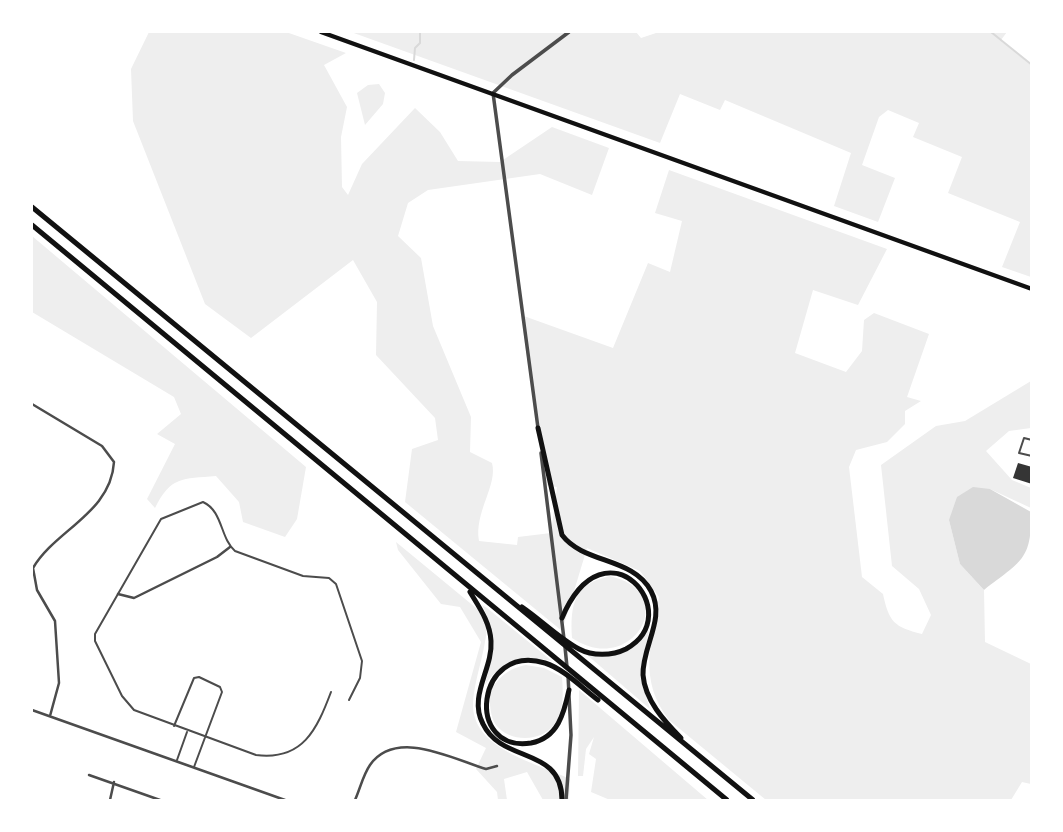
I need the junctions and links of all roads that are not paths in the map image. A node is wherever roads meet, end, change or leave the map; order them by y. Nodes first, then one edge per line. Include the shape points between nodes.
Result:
1 (321, 32) edge
2 (569, 32) edge
3 (493, 93) junction
4 (32, 207) edge
5 (32, 225) edge
6 (1031, 289) edge
7 (32, 404) edge
8 (538, 428) junction
9 (1031, 440) edge
10 (1031, 456) edge
11 (230, 547) junction
12 (489, 584) junction
13 (469, 589) junction
14 (118, 594) junction
15 (562, 621) junction
16 (569, 690) junction
17 (331, 692) dead end
18 (349, 701) dead end
19 (32, 710) edge
20 (50, 716) junction
21 (174, 726) junction
22 (188, 731) junction
23 (205, 737) junction
24 (690, 748) junction
25 (665, 750) junction
26 (177, 761) junction
27 (497, 766) dead end
28 (194, 768) junction
29 (89, 775) dead end
30 (114, 782) junction
31 (110, 800) edge
32 (160, 800) edge
33 (285, 800) edge
34 (355, 800) edge
35 (564, 800) edge
36 (727, 800) edge
37 (753, 800) edge

1 - 3 main road
2 - 3 street
3 - 6 main road
3 - 8 street
4 - 12 highway
5 - 13 highway
7 - 20 street via 102,446 114,463 109,485 83,520 47,549 33,568 37,590 55,621 59,684
8 - 15 street
8 - 24 highway via 562,536 573,546 635,573 652,593 656,615 644,664 645,684 660,714
9 - 10 lane via 1024,438 1019,453
11 - 14 street via 134,598
11 - 14 lane via 213,509 197,503 161,519
11 - 18 lane via 336,584 362,661
12 - 15 highway via 580,650 599,654 615,653 634,643 646,629 649,609 632,580 603,573 582,583
12 - 24 highway
13 - 25 highway
13 - 35 highway via 485,618 491,642 478,702 482,723 499,743 551,768
14 - 21 lane via 96,631 96,641 129,706
15 - 16 street
16 - 25 highway via 560,722 541,740 509,740 493,728 487,715 485,697 495,677 518,663 542,663
16 - 35 street via 570,758
17 - 23 lane via 313,733 296,748 273,756 256,755
19 - 20 street
20 - 26 street
21 - 22 lane
21 - 23 lane via 189,685 199,677 218,685 222,692
22 - 23 lane
22 - 26 lane
23 - 28 lane
24 - 37 highway
25 - 36 highway
26 - 28 street
27 - 34 street via 486,769 422,749 392,748 368,767
28 - 33 street
29 - 30 street
30 - 31 street
30 - 32 street

